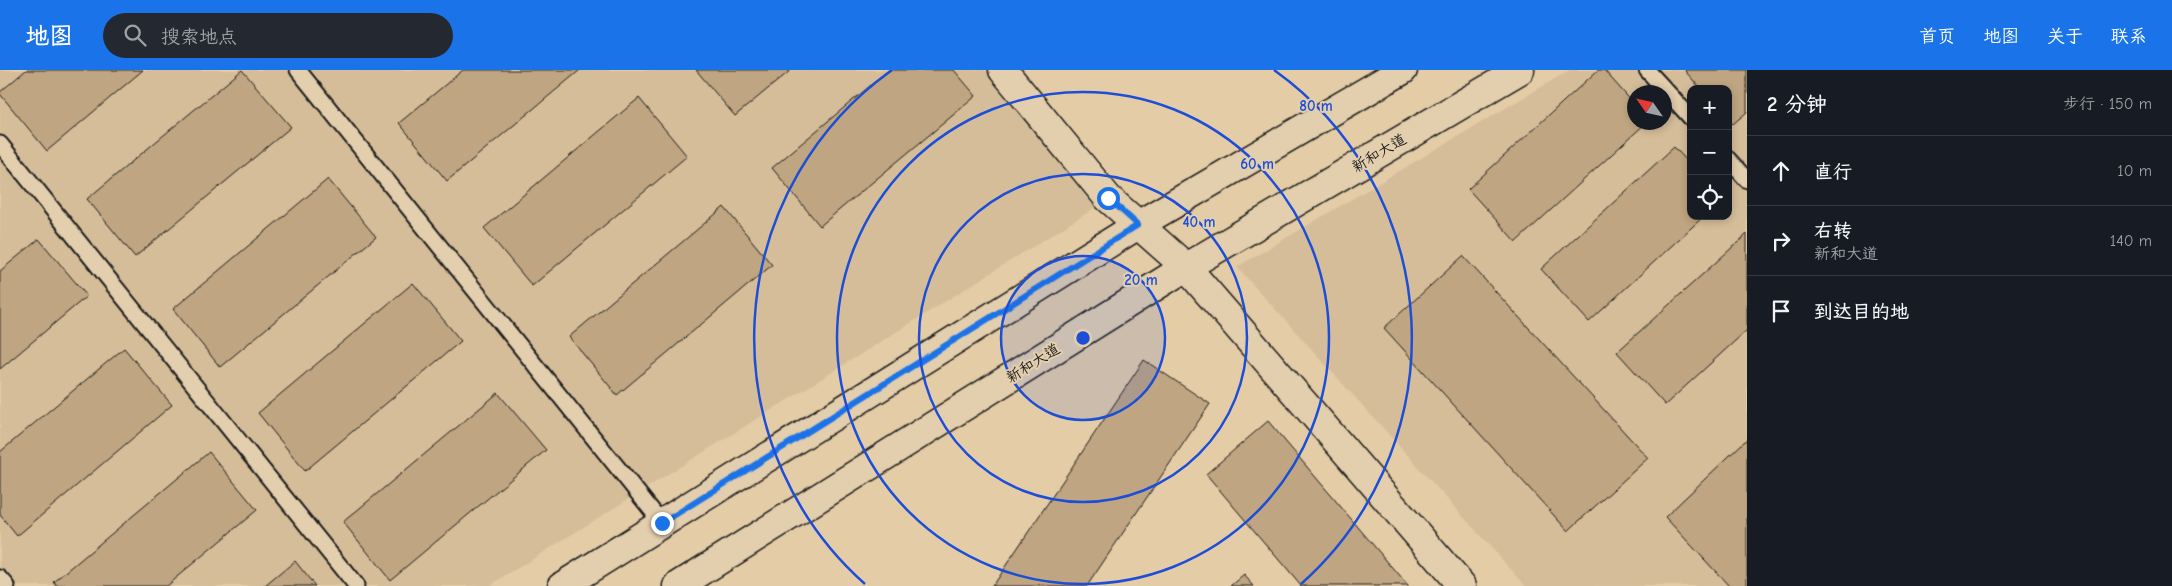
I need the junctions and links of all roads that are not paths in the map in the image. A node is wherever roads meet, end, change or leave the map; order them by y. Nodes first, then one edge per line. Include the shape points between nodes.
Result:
1 (298, 70) edge
2 (1003, 70) edge
3 (1403, 70) edge
4 (1520, 70) edge
5 (1647, 70) edge
6 (1687, 114) edge
7 (0, 144) edge
8 (1732, 163) edge
9 (1747, 180) edge
10 (1138, 225) junction
11 (1186, 267) junction
12 (662, 523) junction
13 (0, 578) edge
14 (7, 586) edge
15 (356, 586) edge
16 (562, 586) edge
17 (678, 586) edge
18 (1462, 586) edge

1 - 12 lane
2 - 10 main road via 1108,198
3 - 10 main road
4 - 11 main road, 新和大道
5 - 6 lane
7 - 15 lane
8 - 9 lane
10 - 11 main road
10 - 12 main road
11 - 17 main road, 新和大道
11 - 18 main road
12 - 16 main road
13 - 14 lane

